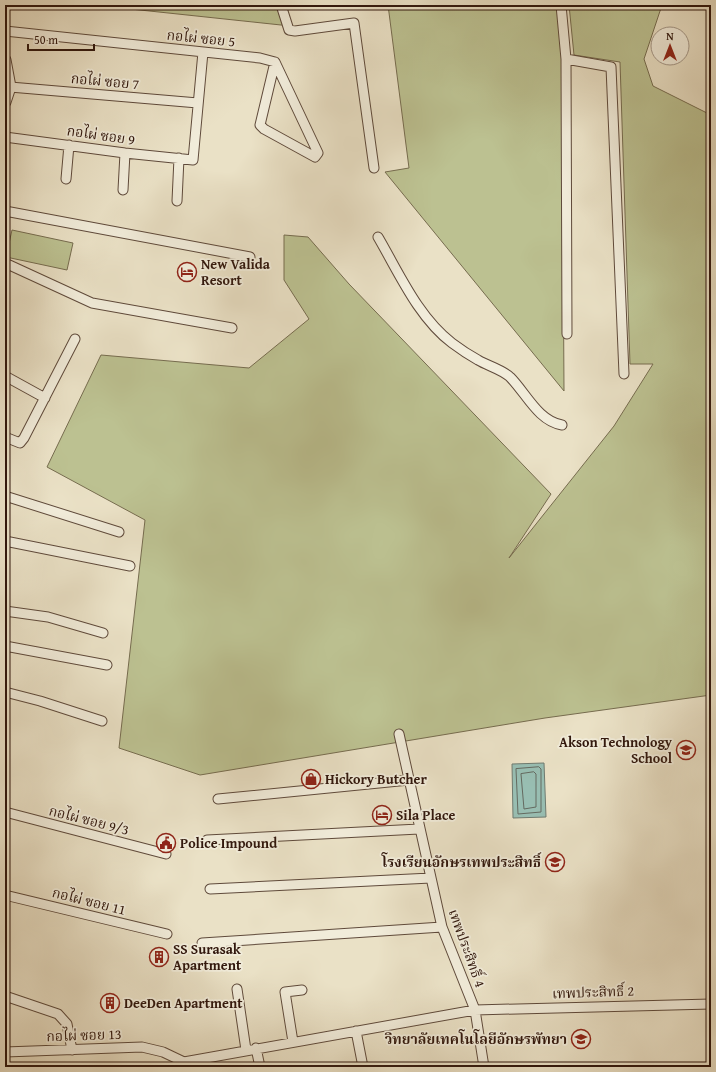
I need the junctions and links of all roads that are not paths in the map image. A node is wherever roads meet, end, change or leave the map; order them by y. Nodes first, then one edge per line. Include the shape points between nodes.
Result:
1 (281, 5) edge
2 (561, 5) edge
3 (5, 31) edge
4 (203, 52) junction
5 (566, 59) junction
6 (5, 60) edge
7 (275, 62) junction
8 (10, 87) junction
9 (5, 102) edge
10 (198, 103) junction
11 (5, 137) edge
12 (69, 145) junction
13 (125, 153) junction
14 (179, 158) junction
15 (374, 168) dead end
16 (66, 179) dead end
17 (123, 190) dead end
18 (177, 201) dead end
19 (5, 211) edge
20 (378, 237) dead end
21 (250, 257) dead end
22 (5, 263) edge
23 (232, 328) dead end
24 (567, 334) dead end
25 (75, 339) dead end
26 (624, 374) dead end
27 (5, 376) edge
28 (45, 398) junction
29 (562, 425) dead end
30 (5, 437) edge
31 (5, 496) edge
32 (118, 532) dead end
33 (5, 542) edge
34 (130, 566) dead end
35 (5, 611) edge
36 (103, 633) dead end
37 (5, 646) edge
38 (107, 665) dead end
39 (5, 692) edge
40 (102, 720) dead end
41 (399, 734) dead end
42 (409, 780) junction
43 (218, 799) dead end
44 (5, 812) edge
45 (419, 829) junction
46 (207, 840) dead end
47 (166, 854) dead end
48 (431, 878) junction
49 (210, 889) dead end
50 (5, 895) edge
51 (442, 927) junction
52 (167, 934) dead end
53 (202, 943) dead end
54 (237, 989) dead end
55 (302, 990) dead end
56 (5, 996) edge
57 (711, 1004) edge
58 (475, 1010) junction
59 (356, 1031) junction
60 (293, 1042) junction
61 (256, 1048) junction
62 (72, 1050) junction
63 (246, 1050) junction
64 (5, 1052) edge
65 (260, 1067) edge
66 (363, 1067) edge
67 (484, 1067) edge

1 - 15 street via 289,30 354,23
2 - 5 street
3 - 4 street, กอไผ่ ซอย 5
4 - 7 street, กอไผ่ ซอย 5
4 - 10 street
5 - 24 street
5 - 26 street via 612,67
6 - 8 street
7 - 7 street via 318,154 315,157 260,125
8 - 9 street
8 - 10 street, กอไผ่ ซอย 7
10 - 14 street, กอไผ่ ซอย 9 via 193,160
11 - 12 street, กอไผ่ ซอย 9
12 - 13 street, กอไผ่ ซอย 9
12 - 16 street
13 - 14 street, กอไผ่ ซอย 9
13 - 17 street
14 - 18 street
19 - 21 street
20 - 29 street via 420,309 437,330 477,360 509,376 543,416 552,424
22 - 23 street via 92,303
25 - 28 street
27 - 28 street
28 - 30 street via 22,441 16,443
31 - 32 street
33 - 34 street
35 - 36 street via 48,617
37 - 38 street
39 - 40 street
41 - 42 street, เทพประสิทธิ์ 4
42 - 43 street
42 - 45 street, เทพประสิทธิ์ 4
44 - 47 street, กอไผ่ ซอย 9/3
45 - 46 street
45 - 48 street, เทพประสิทธิ์ 4
48 - 49 street
48 - 51 street, เทพประสิทธิ์ 4
50 - 52 street, กอไผ่ ซอย 11
51 - 53 street
51 - 58 street, เทพประสิทธิ์ 4
54 - 63 street
55 - 60 street via 285,992
56 - 62 street via 58,1014 67,1024
57 - 58 street, เทพประสิทธิ์ 2
58 - 59 street, เทพประสิทธิ์ 2
58 - 67 street, เทพประสิทธิ์ 4
59 - 60 street, เทพประสิทธิ์ 2
59 - 66 street
60 - 61 street, กอไผ่ ซอย 13
61 - 63 street, กอไผ่ ซอย 13
61 - 65 street
62 - 63 street, กอไผ่ ซอย 13 via 142,1047 163,1052 184,1062
62 - 64 street, กอไผ่ ซอย 13

